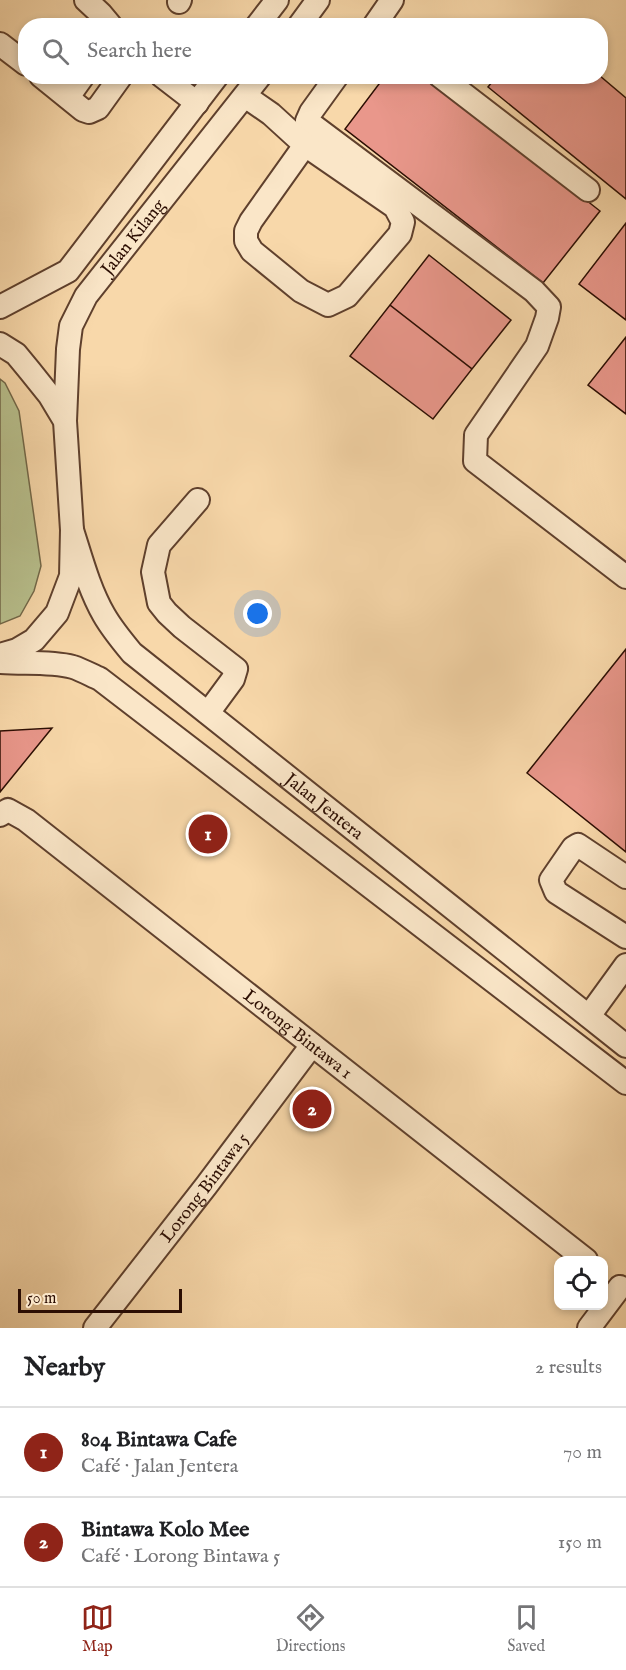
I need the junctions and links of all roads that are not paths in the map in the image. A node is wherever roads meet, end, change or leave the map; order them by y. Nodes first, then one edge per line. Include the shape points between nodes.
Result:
1 (86, 0) edge
2 (318, 0) edge
3 (392, 0) edge
4 (274, 1) edge
5 (104, 18) edge
6 (262, 18) edge
7 (305, 18) edge
8 (381, 18) edge
9 (0, 44) edge
10 (18, 58) edge
11 (51, 84) edge
12 (77, 84) edge
13 (116, 84) edge
14 (172, 84) edge
15 (211, 84) edge
16 (254, 84) edge
17 (331, 84) edge
18 (450, 84) edge
19 (245, 96) junction
20 (68, 97) junction
21 (197, 103) junction
22 (305, 145) junction
23 (588, 190) dead end
24 (0, 307) edge
25 (0, 344) edge
26 (65, 421) junction
27 (198, 500) dead end
28 (72, 530) junction
29 (626, 577) edge
30 (0, 655) edge
31 (0, 662) edge
32 (208, 713) junction
33 (4, 812) edge
34 (626, 877) edge
35 (626, 937) edge
36 (626, 965) edge
37 (589, 1016) junction
38 (312, 1045) junction
39 (626, 1046) edge
40 (626, 1083) edge
41 (581, 1256) edge
42 (616, 1284) edge
43 (94, 1328) edge
44 (589, 1328) edge

1 - 5 street
2 - 7 street
3 - 8 street
4 - 6 street
9 - 10 street
11 - 20 street
12 - 20 street
13 - 20 street via 94,111 83,110
14 - 21 street
15 - 21 street, Jalan Kilang
16 - 19 street, Jalan Kilang
17 - 29 street via 307,121 534,291 549,307 537,346 476,435 475,461
18 - 23 street
19 - 22 street
19 - 26 street, Jalan Kilang via 86,296 71,326
21 - 24 street, Jalan Kilang via 68,271
22 - 22 street via 251,221 246,242 301,291 328,305 347,296 400,234 403,222 395,207
25 - 26 street via 16,354
26 - 28 street, Jalan Kilang
27 - 32 street via 159,545 153,572 159,603 167,613 236,669 233,680
28 - 30 street via 71,576 57,613 34,640
28 - 32 street, Jalan Jentera via 98,602 114,631 132,653
31 - 40 street, Jalan Jentera via 48,663 100,679
32 - 37 street, Jalan Jentera
33 - 38 street, Lorong Bintawa 1 via 26,820
34 - 35 street via 578,845 551,880 556,892
36 - 37 street
37 - 39 street, Jalan Jentera
38 - 41 street, Lorong Bintawa 1
38 - 43 street, Lorong Bintawa 5
42 - 44 street

